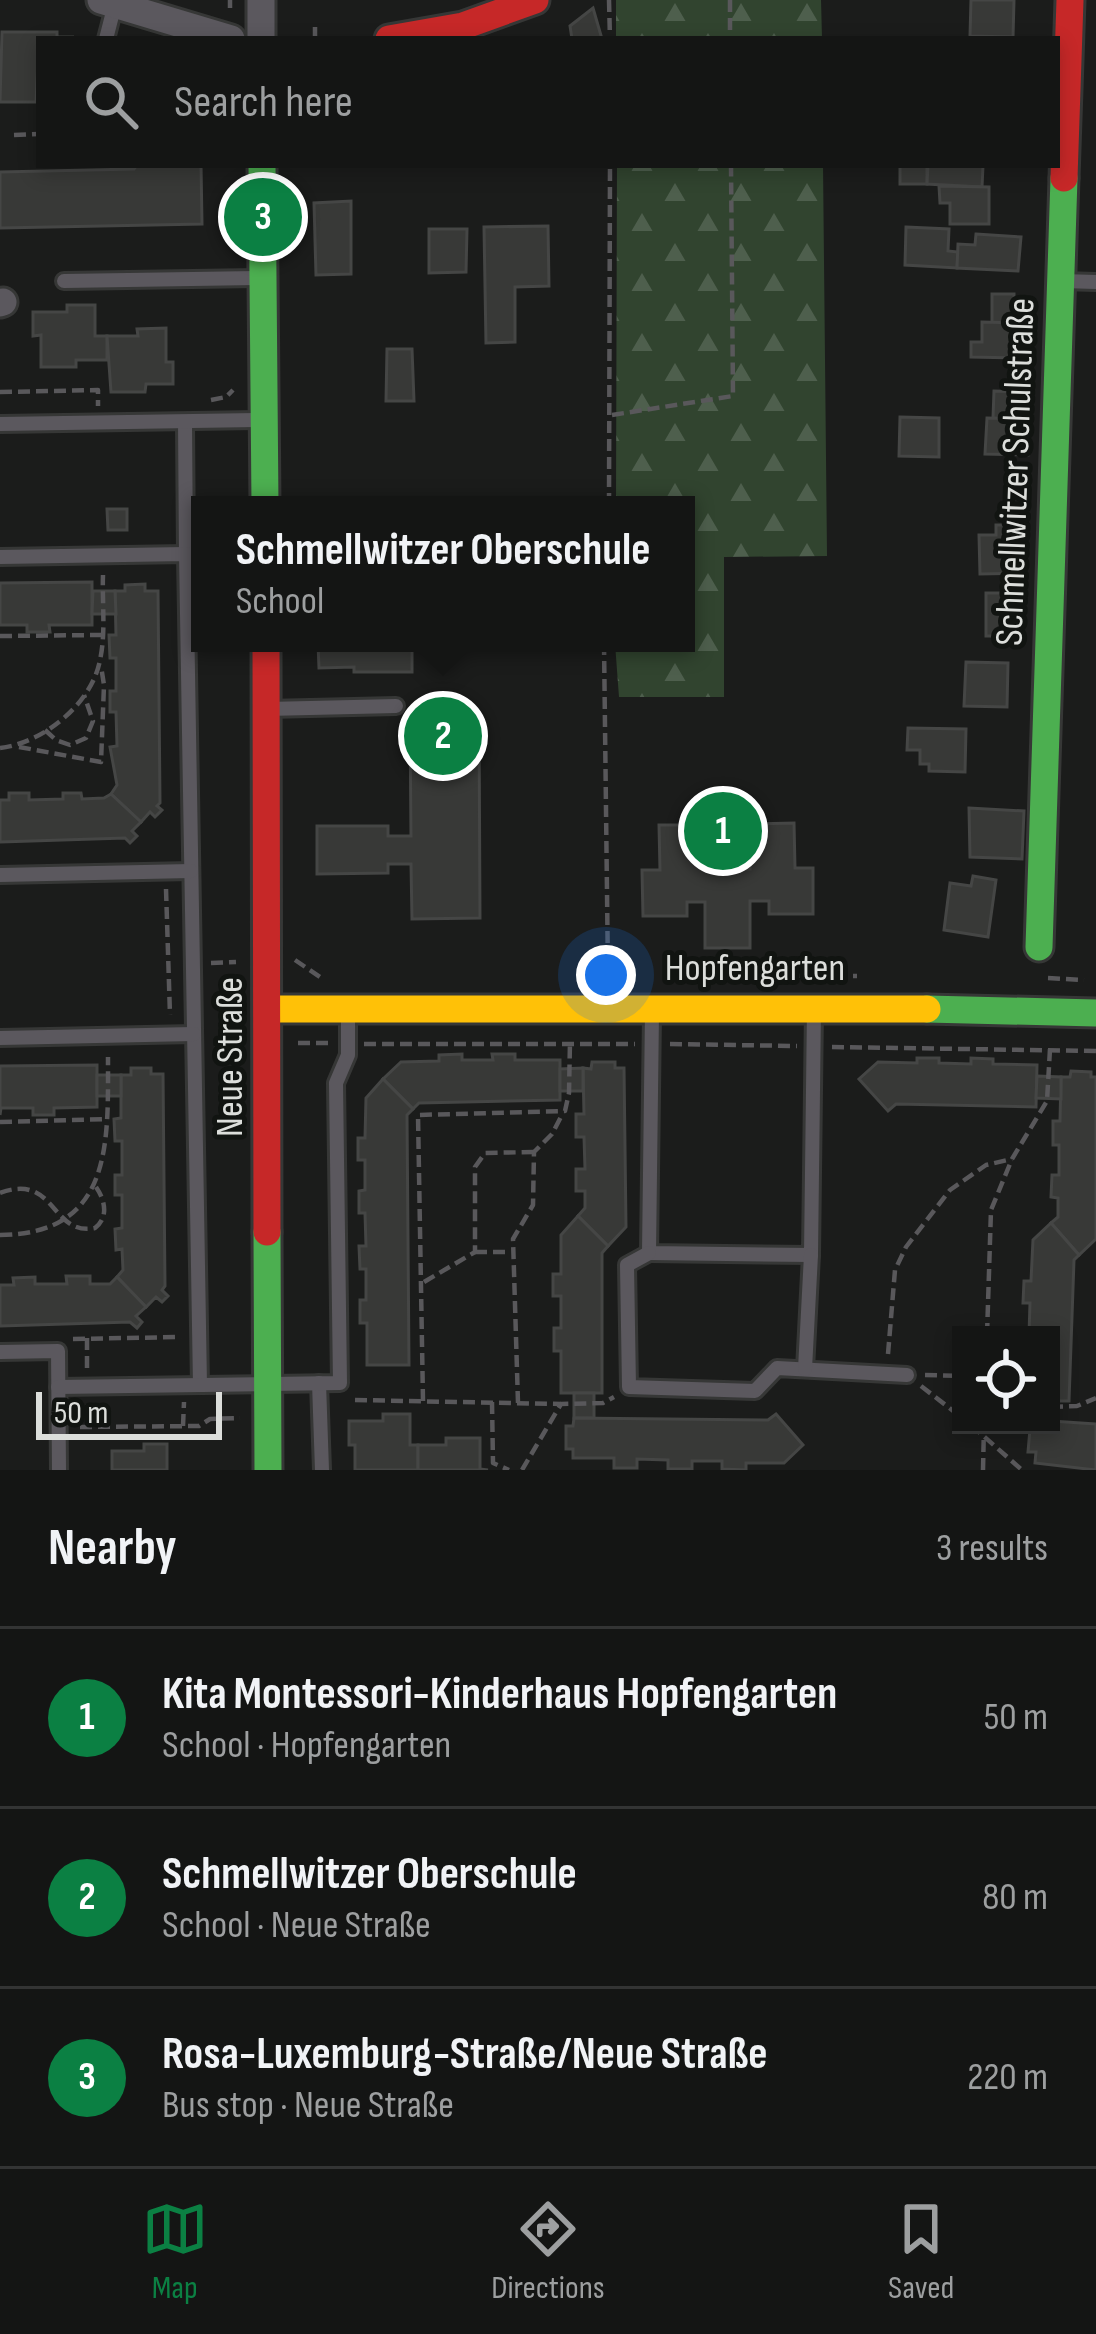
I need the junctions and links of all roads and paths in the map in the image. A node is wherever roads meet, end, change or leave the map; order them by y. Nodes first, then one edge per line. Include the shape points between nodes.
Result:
1 (260, 0) edge
2 (535, 0) edge
3 (609, 0) edge
4 (730, 0) edge
5 (1070, 0) edge
6 (108, 2) edge
7 (315, 24) dead end
8 (106, 36) edge
9 (221, 36) edge
10 (261, 36) edge
11 (315, 36) edge
12 (406, 36) edge
13 (610, 36) edge
14 (730, 36) edge
15 (36, 134) edge
16 (14, 135) dead end
17 (262, 168) edge
18 (610, 168) edge
19 (731, 168) edge
20 (263, 278) junction
21 (64, 281) dead end
22 (1062, 281) junction
23 (1096, 282) edge
24 (235, 378) dead end
25 (0, 392) edge
26 (197, 401) dead end
27 (98, 406) dead end
28 (612, 415) junction
29 (264, 420) junction
30 (185, 422) junction
31 (0, 424) edge
32 (265, 496) edge
33 (609, 496) edge
34 (186, 554) junction
35 (0, 557) edge
36 (103, 569) dead end
37 (102, 635) junction
38 (0, 637) edge
39 (266, 652) edge
40 (604, 652) edge
41 (100, 660) junction
42 (84, 695) junction
43 (396, 706) dead end
44 (267, 709) junction
45 (46, 730) junction
46 (15, 746) junction
47 (0, 748) edge
48 (191, 871) junction
49 (0, 875) edge
50 (1039, 947) dead end
51 (295, 960) dead end
52 (608, 975) dead end
53 (653, 975) dead end
54 (1038, 977) dead end
55 (324, 978) dead end
56 (1095, 981) edge
57 (652, 1006) junction
58 (814, 1007) junction
59 (857, 1007) junction
60 (269, 1009) junction
61 (348, 1009) junction
62 (1096, 1013) edge
63 (0, 1038) edge
64 (193, 1040) junction
65 (269, 1042) junction
66 (348, 1044) junction
67 (570, 1044) junction
68 (651, 1044) junction
69 (814, 1046) junction
70 (1051, 1050) junction
71 (1096, 1051) edge
72 (108, 1052) dead end
73 (565, 1111) junction
74 (108, 1119) junction
75 (0, 1122) edge
76 (534, 1152) junction
77 (1012, 1160) junction
78 (96, 1186) junction
79 (0, 1193) edge
80 (62, 1220) junction
81 (0, 1235) edge
82 (475, 1252) junction
83 (514, 1252) junction
84 (649, 1253) junction
85 (811, 1255) junction
86 (422, 1284) junction
87 (987, 1326) edge
88 (199, 1337) junction
89 (65, 1339) dead end
90 (0, 1352) edge
91 (805, 1369) junction
92 (886, 1373) junction
93 (907, 1375) junction
94 (952, 1376) edge
95 (270, 1383) junction
96 (319, 1383) junction
97 (200, 1384) junction
98 (58, 1387) junction
99 (629, 1388) junction
100 (1096, 1398) edge
101 (355, 1400) dead end
102 (423, 1401) junction
103 (492, 1402) junction
104 (518, 1403) junction
105 (561, 1404) junction
106 (1060, 1407) edge
107 (952, 1410) edge
108 (269, 1418) junction
109 (71, 1427) dead end
110 (984, 1435) joint
111 (59, 1470) edge
112 (268, 1470) edge
113 (322, 1470) edge
114 (509, 1470) edge
115 (522, 1470) edge
116 (983, 1470) edge
117 (1022, 1470) edge

1 - 10 street
2 - 12 street
3 - 13 path
4 - 14 path
5 - 22 street, Schmellwitzer Schulstraße
6 - 8 lane
6 - 9 street
7 - 11 path
15 - 16 path
17 - 20 street
18 - 28 path
19 - 28 path via 733,396
20 - 21 lane
20 - 29 street
22 - 23 lane
22 - 50 street, Schmellwitzer Schulstraße
24 - 26 path via 226,397
25 - 27 path via 98,390
28 - 33 path
29 - 30 lane
29 - 32 street
30 - 31 lane
30 - 34 lane
34 - 35 lane
34 - 48 lane
36 - 37 path
37 - 38 path
37 - 41 path
39 - 44 street, Neue Straße
40 - 52 path
41 - 42 path
41 - 46 path via 101,762
42 - 45 path
42 - 45 path via 93,713 86,738 70,745
43 - 44 lane
44 - 60 street, Neue Straße
45 - 46 path
46 - 47 path
48 - 49 lane
48 - 64 lane
51 - 55 path
53 - 59 path via 857,973
54 - 56 path
57 - 58 street, Hopfengarten
57 - 61 street, Hopfengarten
57 - 68 lane
58 - 59 street, Hopfengarten
58 - 69 lane
59 - 62 street, Hopfengarten
60 - 61 street, Hopfengarten
60 - 65 street, Neue Straße
61 - 66 lane
63 - 64 lane
64 - 65 path
64 - 88 lane
65 - 66 path
65 - 95 street, Neue Straße
66 - 67 path
66 - 96 lane via 336,1084 340,1383
67 - 68 path
67 - 73 path
68 - 69 path
68 - 84 lane
69 - 70 path
69 - 85 lane
70 - 71 path
70 - 77 path via 1047,1100
72 - 74 path
73 - 76 path
73 - 86 path via 418,1115
74 - 75 path
74 - 78 path
76 - 82 path via 485,1153 475,1167
76 - 83 path via 533,1205
77 - 87 path via 991,1210
77 - 92 path via 986,1165 950,1190 906,1247 895,1270
78 - 80 path
78 - 80 path via 105,1207 100,1224 83,1231
79 - 80 path via 34,1190
80 - 81 path
82 - 83 path
82 - 86 path
83 - 104 path
84 - 85 lane
84 - 99 lane via 628,1265
85 - 91 lane
86 - 102 path
88 - 89 path
88 - 97 lane
90 - 98 lane via 58,1351
91 - 92 lane
91 - 99 lane via 777,1368 755,1391
92 - 93 lane
93 - 94 path
93 - 107 path
95 - 96 lane
95 - 97 lane
95 - 108 street, Neue Straße
96 - 113 lane
97 - 98 lane
98 - 111 lane
99 - 105 path via 603,1403
100 - 106 path
101 - 102 path
102 - 103 path
103 - 104 path
103 - 114 path via 493,1463
104 - 105 path
105 - 115 path
108 - 109 path
108 - 112 street, Neue Straße
110 - 116 path
110 - 117 path

